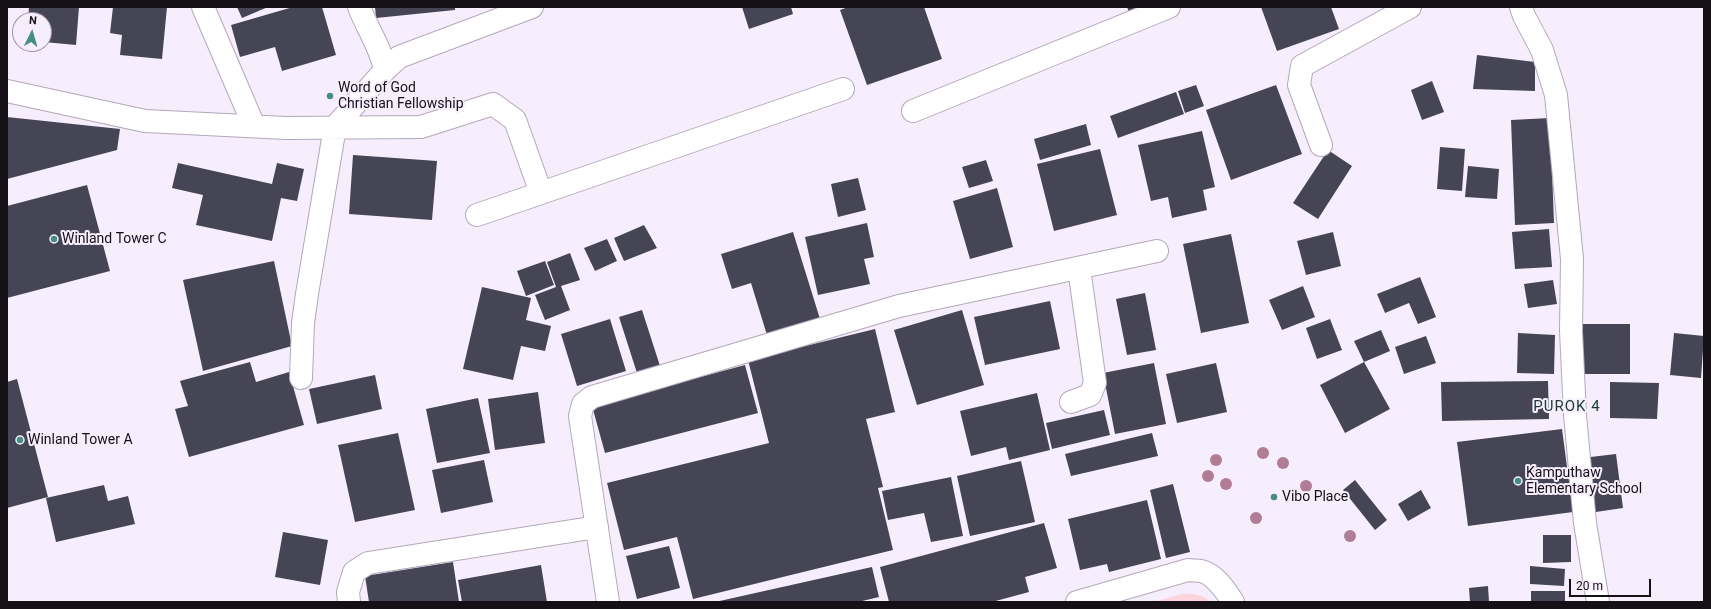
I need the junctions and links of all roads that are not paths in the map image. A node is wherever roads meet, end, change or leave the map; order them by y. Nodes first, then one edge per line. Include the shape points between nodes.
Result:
1 (203, 7) edge
2 (359, 7) edge
3 (532, 7) edge
4 (1169, 7) edge
5 (1410, 7) edge
6 (1522, 7) edge
7 (385, 70) junction
8 (843, 89) dead end
9 (7, 91) edge
10 (913, 111) dead end
11 (254, 126) junction
12 (335, 127) junction
13 (1321, 145) dead end
14 (541, 192) junction
15 (477, 215) dead end
16 (1158, 251) dead end
17 (1079, 268) junction
18 (301, 378) dead end
19 (1071, 402) dead end
20 (597, 527) junction
21 (349, 602) edge
22 (608, 602) edge
23 (1077, 602) edge
24 (1233, 602) edge
25 (1598, 602) edge

1 - 11 street
2 - 7 street via 382,57
3 - 7 street via 399,58
4 - 10 street
5 - 13 street via 1302,66 1299,85
6 - 25 street via 1542,50 1556,95 1572,259 1571,331 1575,415 1585,523
7 - 12 street
8 - 14 street
9 - 11 street via 145,121
11 - 12 street
12 - 14 street via 421,127 493,104 516,120
12 - 18 street via 303,323
14 - 15 street
16 - 17 street
17 - 19 street via 1095,383 1090,395
17 - 20 street via 899,306 592,397 583,404 580,416
20 - 21 street via 368,563 354,572 348,592
20 - 22 street
23 - 24 street via 1188,570 1210,575

